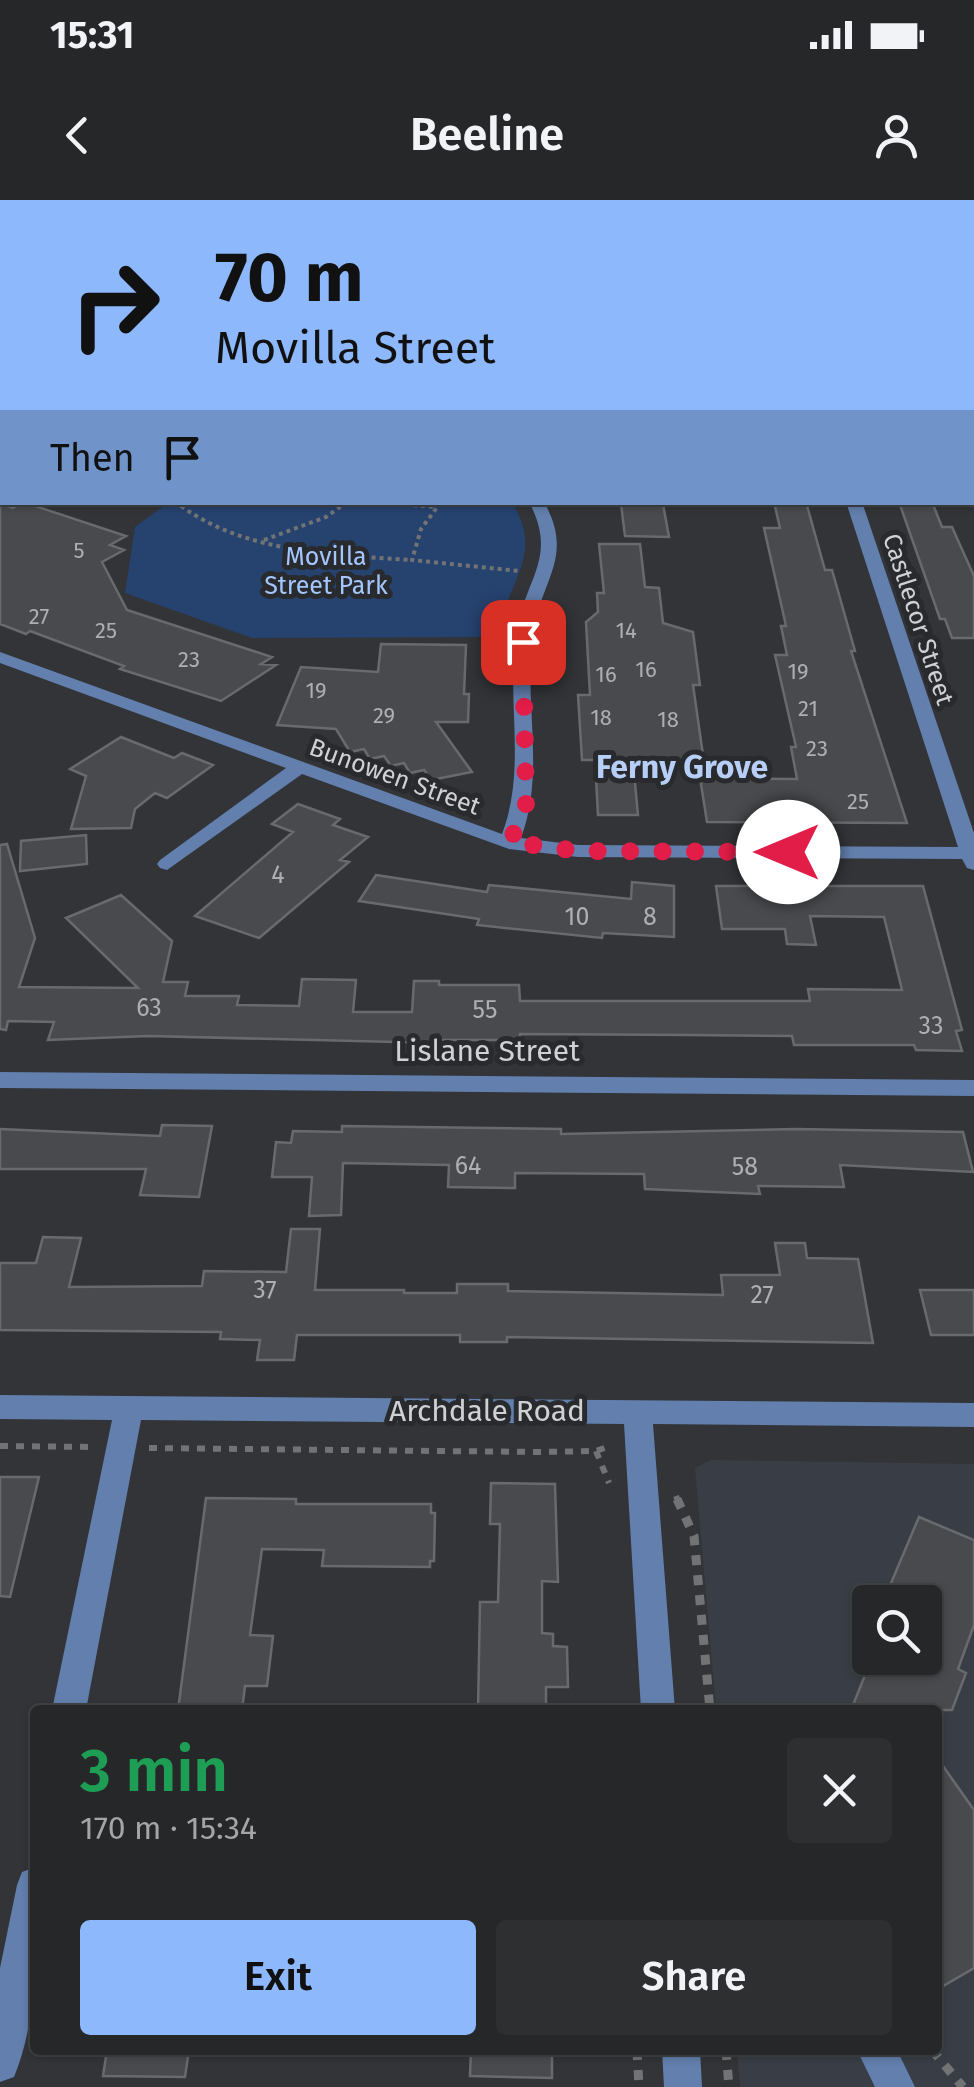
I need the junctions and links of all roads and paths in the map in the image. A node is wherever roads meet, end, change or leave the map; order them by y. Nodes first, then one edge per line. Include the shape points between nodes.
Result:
1 (184, 505) edge
2 (343, 505) edge
3 (438, 505) edge
4 (538, 505) edge
5 (855, 505) edge
6 (181, 506) joint
7 (263, 540) junction
8 (412, 560) junction
9 (525, 572) dead end
10 (0, 656) edge
11 (298, 768) junction
12 (510, 842) junction
13 (972, 859) edge
14 (167, 864) dead end
15 (0, 1080) edge
16 (974, 1088) edge
17 (0, 1406) edge
18 (129, 1408) junction
19 (638, 1412) junction
20 (974, 1415) edge
21 (614, 1445) dead end
22 (0, 1446) edge
23 (96, 1447) dead end
24 (148, 1448) dead end
25 (674, 1491) dead end
26 (71, 1705) edge
27 (658, 1705) edge
28 (710, 1705) edge
29 (30, 1910) edge
30 (637, 2055) edge
31 (681, 2055) edge
32 (726, 2055) edge
33 (879, 2055) edge
34 (936, 2055) edge
35 (0, 2063) edge
36 (639, 2087) edge
37 (683, 2087) edge
38 (729, 2087) edge
39 (896, 2087) edge
40 (963, 2087) edge

1 - 6 path
2 - 7 path
3 - 8 path via 421,529
4 - 12 street via 552,534 553,556 530,604 523,642 526,804
5 - 13 street, Castlecor Street
6 - 7 path via 222,532
7 - 8 path
8 - 9 path
10 - 11 street, Bunowen Street
11 - 12 street, Bunowen Street
11 - 14 street
12 - 13 street, Bunowen Street via 578,851
15 - 16 street, Lislane Street
17 - 18 street, Archdale Road
18 - 19 street, Archdale Road
18 - 26 street
19 - 20 street, Archdale Road
19 - 27 street
21 - 24 path via 538,1452
22 - 23 path
25 - 28 path via 694,1536
29 - 35 street
30 - 36 path
31 - 37 street
32 - 38 path
33 - 39 street
34 - 40 path

